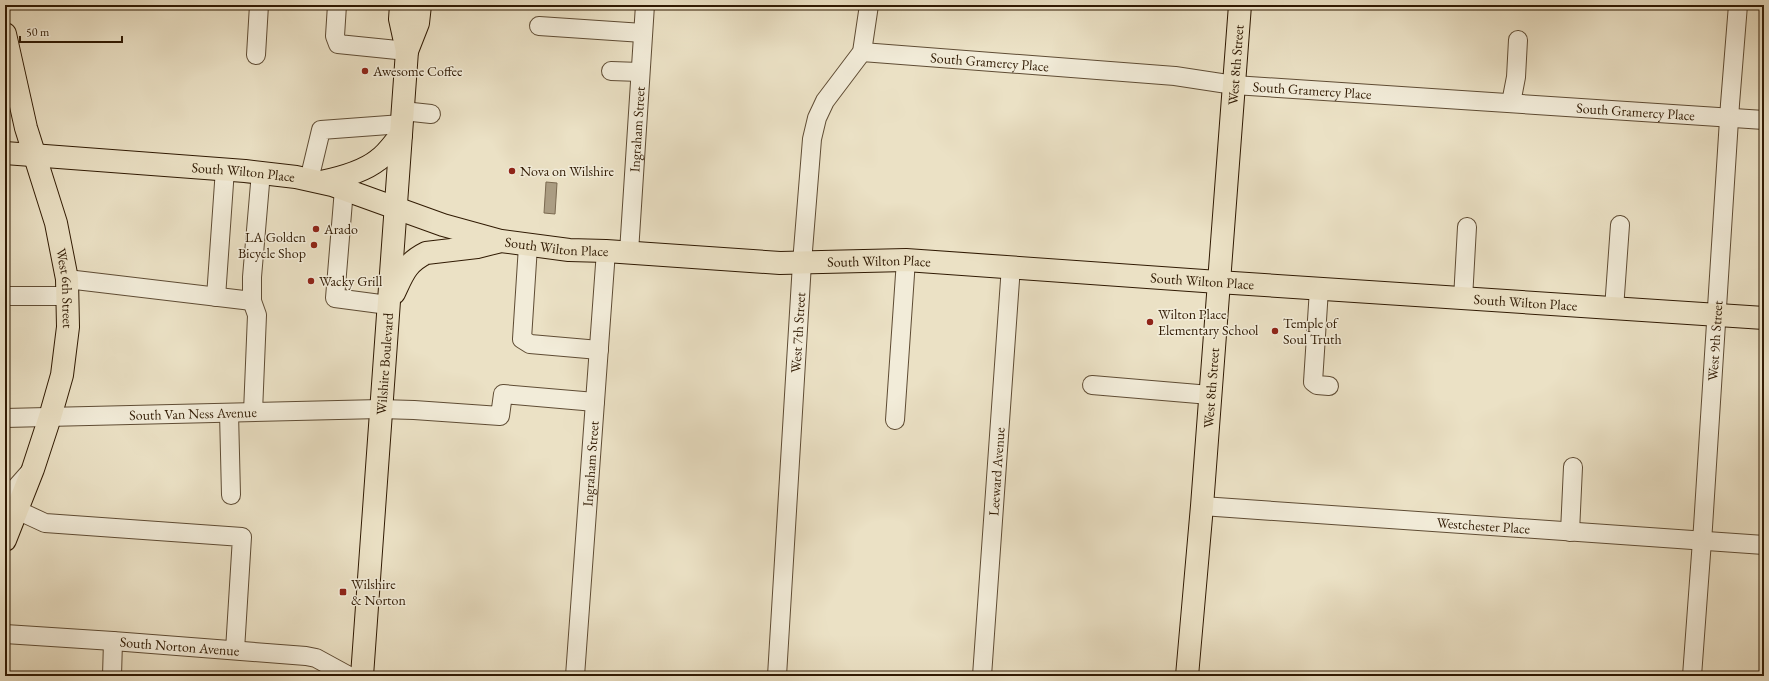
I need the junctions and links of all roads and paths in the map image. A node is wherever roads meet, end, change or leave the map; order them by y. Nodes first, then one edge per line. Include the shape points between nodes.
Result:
1 (259, 5) edge
2 (337, 5) edge
3 (400, 5) edge
4 (420, 5) edge
5 (644, 5) edge
6 (869, 5) edge
7 (1240, 5) edge
8 (1738, 5) edge
9 (539, 26) dead end
10 (643, 33) junction
11 (1518, 40) dead end
12 (6, 42) edge
13 (407, 51) junction
14 (862, 52) junction
15 (256, 55) dead end
16 (611, 71) dead end
17 (640, 72) junction
18 (1234, 85) junction
19 (1511, 103) junction
20 (431, 114) dead end
21 (1730, 118) junction
22 (1764, 120) edge
23 (402, 124) junction
24 (5, 153) edge
25 (36, 155) junction
26 (225, 169) junction
27 (261, 172) junction
28 (315, 181) junction
29 (344, 189) junction
30 (396, 207) junction
31 (1620, 225) dead end
32 (1467, 227) dead end
33 (500, 241) junction
34 (528, 246) junction
35 (606, 251) junction
36 (629, 252) junction
37 (906, 260) junction
38 (802, 262) junction
39 (1011, 266) junction
40 (1218, 282) junction
41 (67, 288) junction
42 (1319, 289) junction
43 (5, 296) edge
44 (216, 297) junction
45 (1463, 299) junction
46 (252, 301) junction
47 (388, 305) junction
48 (1614, 308) junction
49 (1718, 315) junction
50 (1764, 318) edge
51 (599, 350) junction
52 (1092, 385) dead end
53 (1329, 386) dead end
54 (1210, 395) junction
55 (595, 402) junction
56 (380, 409) junction
57 (253, 412) junction
58 (229, 413) junction
59 (50, 417) junction
60 (5, 418) edge
61 (895, 420) dead end
62 (1573, 467) dead end
63 (231, 495) dead end
64 (11, 505) edge
65 (1202, 506) junction
66 (1570, 532) junction
67 (5, 540) edge
68 (1702, 541) junction
69 (1764, 545) edge
70 (5, 634) edge
71 (113, 640) junction
72 (235, 650) junction
73 (112, 676) edge
74 (349, 676) edge
75 (362, 676) edge
76 (575, 676) edge
77 (777, 676) edge
78 (982, 676) edge
79 (1187, 676) edge
80 (1692, 676) edge

1 - 15 street
2 - 13 street via 335,36 338,44
3 - 13 main road, Wilshire Boulevard via 400,19
4 - 13 main road, Wilshire Boulevard via 418,23
5 - 10 street, Ingraham Street
6 - 14 street, West 7th Street
7 - 18 main road, West 8th Street
8 - 21 street, West 9th Street
9 - 10 street
10 - 17 street, Ingraham Street
11 - 19 street via 1516,77
12 - 25 main road, West 6th Street via 26,128
13 - 23 main road, Wilshire Boulevard
14 - 18 street, South Gramercy Place via 1175,76
14 - 38 street, West 7th Street via 825,101 817,118 812,139
16 - 17 street
17 - 36 street, Ingraham Street
18 - 19 street, South Gramercy Place
18 - 40 main road, West 8th Street
19 - 21 street, South Gramercy Place
20 - 23 street
21 - 22 street, South Gramercy Place
21 - 49 street, West 9th Street
23 - 28 main road via 379,160 344,176
23 - 28 street via 321,130
23 - 30 main road, Wilshire Boulevard
24 - 25 main road, South Wilton Place
25 - 26 main road, South Wilton Place
25 - 41 main road, West 6th Street via 56,223
26 - 27 main road, South Wilton Place
26 - 44 street
27 - 28 main road, South Wilton Place
27 - 46 street
28 - 29 main road, South Wilton Place
29 - 30 main road, South Wilton Place
29 - 47 street via 335,298
30 - 33 main road, South Wilton Place via 443,225
30 - 47 main road, Wilshire Boulevard
31 - 48 street
32 - 45 street
33 - 34 main road, South Wilton Place
33 - 47 main road via 477,247 426,253 406,267
34 - 35 main road, South Wilton Place
34 - 51 street via 522,339 530,344
35 - 36 main road, South Wilton Place
35 - 51 street, Ingraham Street
36 - 38 main road, South Wilton Place via 780,263
37 - 38 main road, South Wilton Place
37 - 39 main road, South Wilton Place
37 - 61 street
38 - 77 street, West 7th Street
39 - 40 main road, South Wilton Place
39 - 78 street, Leeward Avenue
40 - 42 main road, South Wilton Place
40 - 54 main road, West 8th Street
41 - 43 street
41 - 44 street
41 - 59 main road, West 6th Street via 67,344 62,375
42 - 45 main road, South Wilton Place
42 - 53 street via 1313,382
44 - 46 street
45 - 48 main road, South Wilton Place
46 - 57 street via 257,315
47 - 56 main road, Wilshire Boulevard
48 - 49 main road, South Wilton Place
49 - 50 main road, South Wilton Place
49 - 68 street, West 9th Street
51 - 55 street, Ingraham Street
52 - 54 street
54 - 65 main road, West 8th Street
55 - 56 street, South Van Ness Avenue via 503,394 500,416
55 - 76 street, Ingraham Street
56 - 57 street, South Van Ness Avenue
56 - 75 main road, Wilshire Boulevard
57 - 58 street, South Van Ness Avenue
58 - 59 street, South Van Ness Avenue
58 - 63 street
59 - 60 street, South Van Ness Avenue
59 - 64 main road, West 6th Street via 33,469
62 - 66 street
64 - 67 main road, West 6th Street
64 - 72 street via 45,523 242,537
65 - 66 street, Westchester Place
65 - 79 main road, West 8th Street
66 - 68 street, Westchester Place
68 - 69 street, Westchester Place
68 - 80 street, West 9th Street
70 - 71 street, South Norton Avenue
71 - 72 street, South Norton Avenue
71 - 73 street
72 - 74 street, South Norton Avenue via 316,658

